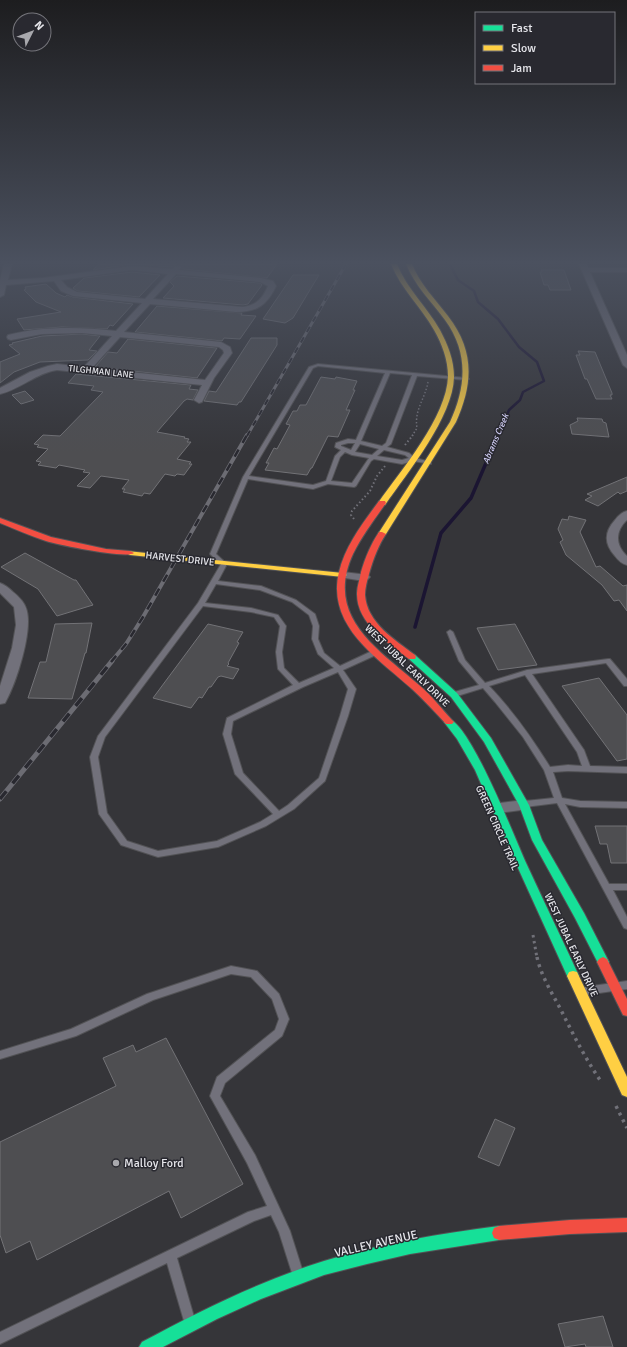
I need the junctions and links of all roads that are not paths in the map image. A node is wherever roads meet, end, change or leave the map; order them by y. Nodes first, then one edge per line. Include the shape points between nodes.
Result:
1 (125, 327) edge
2 (435, 327) edge
3 (451, 327) edge
4 (610, 327) edge
5 (119, 334) junction
6 (11, 337) dead end
7 (627, 365) edge
8 (86, 370) junction
9 (388, 372) junction
10 (415, 375) junction
11 (452, 378) junction
12 (467, 379) junction
13 (208, 383) junction
14 (0, 391) edge
15 (199, 400) dead end
16 (359, 442) junction
17 (383, 448) junction
18 (344, 450) junction
19 (352, 453) junction
20 (372, 457) junction
21 (413, 459) junction
22 (429, 463) junction
23 (246, 477) junction
24 (328, 482) junction
25 (627, 514) edge
26 (0, 520) edge
27 (627, 562) edge
28 (224, 564) junction
29 (343, 575) junction
30 (364, 577) junction
31 (214, 582) junction
32 (0, 587) edge
33 (201, 604) junction
34 (450, 632) dead end
35 (374, 653) junction
36 (339, 669) junction
37 (527, 672) junction
38 (627, 684) edge
39 (298, 686) junction
40 (484, 686) junction
41 (454, 695) junction
42 (0, 700) edge
43 (587, 768) junction
44 (548, 770) junction
45 (627, 770) edge
46 (559, 800) junction
47 (524, 804) junction
48 (627, 805) edge
49 (497, 808) junction
50 (278, 815) junction
51 (607, 887) junction
52 (627, 887) edge
53 (627, 924) edge
54 (627, 986) edge
55 (615, 987) junction
56 (580, 991) junction
57 (627, 1011) edge
58 (0, 1055) edge
59 (627, 1091) edge
60 (274, 1209) junction
61 (627, 1225) edge
62 (171, 1256) junction
63 (299, 1278) junction
64 (191, 1325) junction
65 (0, 1338) edge
66 (147, 1347) edge

1 - 5 street
2 - 11 main road, WEST JUBAL EARLY DRIVE via 448,351
3 - 12 main road, WEST JUBAL EARLY DRIVE via 466,360
4 - 7 street
5 - 6 street via 55,330
5 - 8 street
5 - 13 street via 224,346 228,353
8 - 13 street, TILGHMAN LANE
8 - 14 street, TILGHMAN LANE via 61,367 42,370 26,376 15,386
9 - 10 lane
9 - 16 lane
9 - 23 lane via 318,365 312,367
10 - 11 lane
10 - 17 lane via 388,444
11 - 12 lane
11 - 21 main road, WEST JUBAL EARLY DRIVE via 445,407
12 - 22 main road, WEST JUBAL EARLY DRIVE via 458,416 442,446
13 - 15 street
16 - 17 lane
16 - 18 lane via 348,441 338,444 338,447
16 - 19 lane
17 - 20 lane
17 - 21 lane via 407,454
18 - 19 lane
18 - 24 lane via 338,456
19 - 20 lane
20 - 21 lane via 402,462
20 - 24 lane via 354,485
21 - 22 lane
21 - 29 main road, WEST JUBAL EARLY DRIVE via 359,534 347,559
22 - 30 main road, WEST JUBAL EARLY DRIVE via 380,536
23 - 24 lane via 313,487
23 - 28 lane via 213,554
25 - 27 street via 613,528 611,535 616,551
26 - 28 main road, HARVEST DRIVE via 49,539 83,547
28 - 29 main road, HARVEST DRIVE
28 - 31 lane
29 - 30 street, HARVEST DRIVE
29 - 35 main road, WEST JUBAL EARLY DRIVE via 340,592 346,617
30 - 41 main road, WEST JUBAL EARLY DRIVE via 361,594 363,606 378,630
31 - 33 lane
31 - 36 lane via 261,588 294,601 312,614 316,626 315,639 321,654
32 - 42 street via 20,605 23,616 23,627 5,691
33 - 39 lane via 276,616 283,626 279,652 281,669
33 - 50 lane via 102,736 94,757 103,814 124,843 158,854 218,844
34 - 40 lane via 462,661
35 - 36 lane
35 - 49 main road, WEST JUBAL EARLY DRIVE via 416,687 452,726 483,774
36 - 39 lane
36 - 50 lane via 352,689 322,779
37 - 38 lane via 608,661
37 - 40 lane
37 - 43 lane via 582,752
39 - 50 lane via 230,720 227,734 239,774
40 - 41 lane
40 - 44 lane via 526,735
41 - 47 main road, WEST JUBAL EARLY DRIVE via 488,740
43 - 44 lane
43 - 45 lane
44 - 46 lane
46 - 47 lane
46 - 48 lane via 580,804
46 - 51 lane
47 - 49 street
47 - 55 main road, WEST JUBAL EARLY DRIVE via 537,840 580,916
49 - 56 main road, WEST JUBAL EARLY DRIVE
51 - 52 lane
51 - 53 lane
54 - 55 lane
55 - 56 lane
55 - 57 main road, WEST JUBAL EARLY DRIVE
56 - 59 main road, WEST JUBAL EARLY DRIVE
58 - 60 lane via 73,1034 150,997 231,970 254,974 276,997 284,1019 279,1033 221,1080 215,1096 251,1159
60 - 62 lane via 252,1216
60 - 63 lane
61 - 63 main road, VALLEY AVENUE via 581,1225 455,1238 371,1256
62 - 64 lane
62 - 65 lane
63 - 64 main road, VALLEY AVENUE via 220,1310
64 - 66 main road, VALLEY AVENUE

